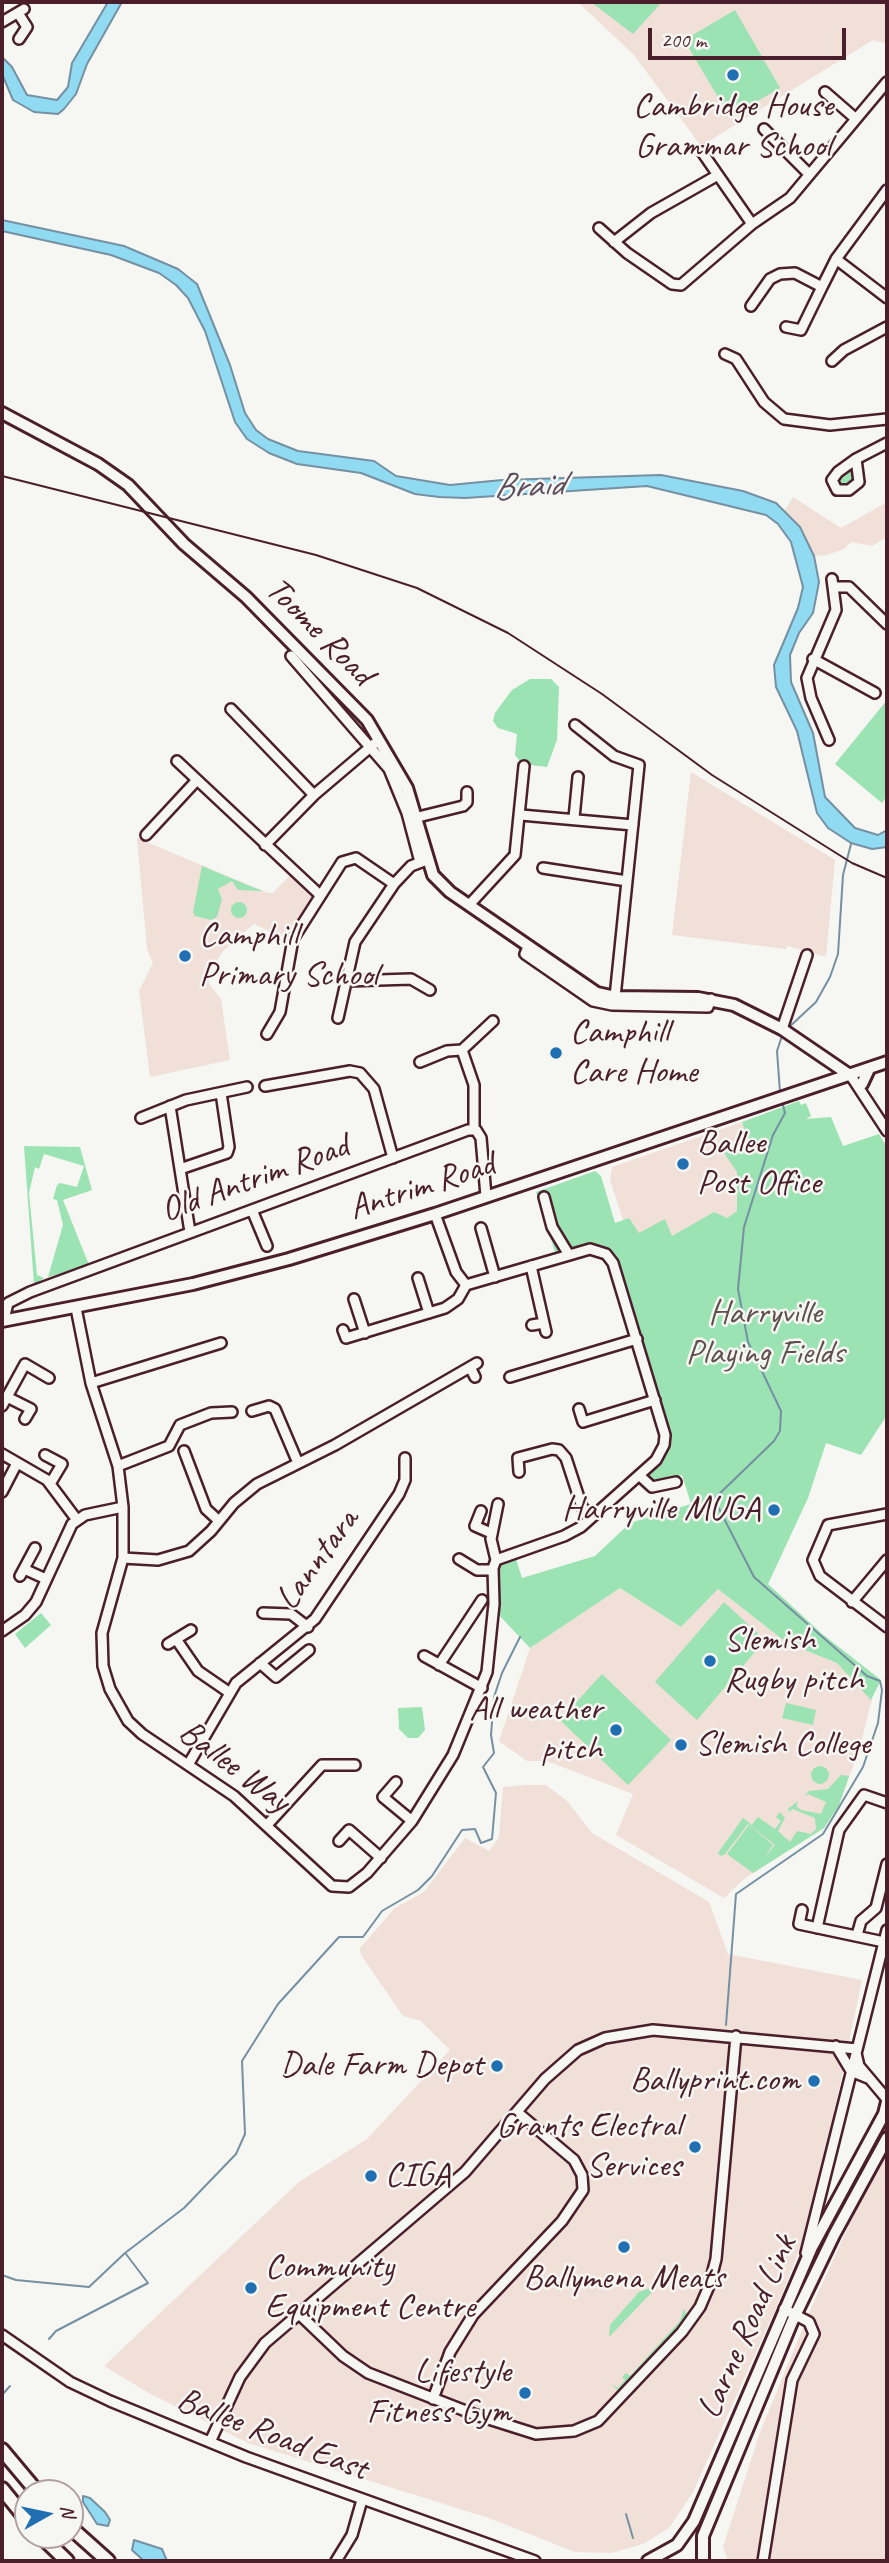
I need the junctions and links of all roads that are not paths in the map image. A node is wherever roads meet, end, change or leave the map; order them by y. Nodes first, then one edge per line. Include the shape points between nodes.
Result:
1 (2, 22) edge
2 (19, 39) dead end
3 (887, 82) edge
4 (825, 92) dead end
5 (856, 119) junction
6 (764, 129) dead end
7 (702, 152) dead end
8 (809, 174) junction
9 (718, 175) junction
10 (887, 190) edge
11 (752, 224) junction
12 (599, 229) dead end
13 (614, 242) junction
14 (836, 259) junction
15 (822, 287) junction
16 (887, 298) edge
17 (751, 306) dead end
18 (786, 327) dead end
19 (887, 327) edge
20 (725, 354) dead end
21 (832, 361) dead end
22 (2, 412) edge
23 (887, 419) edge
24 (887, 443) edge
25 (856, 460) dead end
26 (887, 624) edge
27 (291, 656) dead end
28 (813, 659) junction
29 (869, 694) dead end
30 (231, 709) dead end
31 (575, 725) dead end
32 (380, 738) junction
33 (829, 740) dead end
34 (371, 747) junction
35 (177, 761) dead end
36 (524, 766) dead end
37 (578, 777) dead end
38 (197, 780) junction
39 (467, 792) dead end
40 (314, 795) junction
41 (521, 815) junction
42 (418, 817) junction
43 (574, 818) junction
44 (633, 825) junction
45 (146, 835) dead end
46 (265, 845) junction
47 (424, 861) junction
48 (543, 868) dead end
49 (628, 881) junction
50 (394, 884) junction
51 (320, 895) junction
52 (468, 905) junction
53 (807, 955) dead end
54 (346, 981) junction
55 (430, 990) dead end
56 (595, 997) junction
57 (615, 997) junction
58 (711, 999) junction
59 (338, 1018) dead end
60 (784, 1030) junction
61 (267, 1034) dead end
62 (494, 1035) dead end
63 (462, 1050) junction
64 (420, 1062) dead end
65 (887, 1062) edge
66 (869, 1069) junction
67 (851, 1076) junction
68 (265, 1086) dead end
69 (247, 1087) dead end
70 (864, 1089) junction
71 (221, 1093) junction
72 (170, 1106) junction
73 (141, 1118) dead end
74 (474, 1129) junction
75 (887, 1131) edge
76 (393, 1158) junction
77 (180, 1169) junction
78 (486, 1196) junction
79 (548, 1203) dead end
80 (252, 1210) junction
81 (435, 1214) junction
82 (481, 1228) dead end
83 (190, 1232) junction
84 (267, 1245) dead end
85 (569, 1255) junction
86 (531, 1266) junction
87 (495, 1277) junction
88 (418, 1278) dead end
89 (466, 1285) junction
90 (354, 1298) dead end
91 (76, 1308) junction
92 (429, 1313) junction
93 (3, 1321) edge
94 (533, 1325) dead end
95 (343, 1330) dead end
96 (365, 1332) junction
97 (637, 1339) junction
98 (221, 1343) dead end
99 (475, 1377) dead end
100 (510, 1377) dead end
101 (49, 1378) dead end
102 (91, 1383) junction
103 (7, 1397) junction
104 (654, 1401) junction
105 (2, 1406) edge
106 (579, 1409) dead end
107 (252, 1411) dead end
108 (232, 1412) dead end
109 (25, 1419) dead end
110 (184, 1451) dead end
111 (2, 1454) edge
112 (45, 1455) dead end
113 (405, 1458) dead end
114 (17, 1463) junction
115 (298, 1463) junction
116 (118, 1466) junction
117 (519, 1472) dead end
118 (640, 1476) junction
119 (676, 1482) dead end
120 (50, 1484) junction
121 (2, 1492) edge
122 (498, 1504) dead end
123 (123, 1507) junction
124 (481, 1511) dead end
125 (887, 1514) edge
126 (592, 1517) junction
127 (77, 1520) junction
128 (218, 1520) junction
129 (491, 1533) junction
130 (35, 1548) dead end
131 (122, 1558) junction
132 (459, 1559) dead end
133 (496, 1559) junction
134 (887, 1560) edge
135 (493, 1570) junction
136 (46, 1579) junction
137 (482, 1600) dead end
138 (852, 1602) junction
139 (263, 1613) dead end
140 (308, 1627) junction
141 (887, 1627) edge
142 (191, 1630) dead end
143 (2, 1631) edge
144 (309, 1650) dead end
145 (424, 1656) dead end
146 (260, 1663) junction
147 (439, 1665) junction
148 (482, 1688) junction
149 (230, 1693) junction
150 (188, 1765) junction
151 (355, 1765) dead end
152 (396, 1782) dead end
153 (887, 1803) edge
154 (412, 1821) junction
155 (267, 1825) junction
156 (339, 1842) dead end
157 (381, 1858) junction
158 (887, 1864) edge
159 (802, 1910) dead end
160 (817, 1928) junction
161 (887, 1930) edge
162 (857, 1936) junction
163 (884, 1942) junction
164 (736, 2036) junction
165 (836, 2046) junction
166 (856, 2050) junction
167 (851, 2071) junction
168 (872, 2080) junction
169 (887, 2083) edge
170 (887, 2098) edge
171 (517, 2112) junction
172 (887, 2138) edge
173 (800, 2275) junction
174 (784, 2309) junction
175 (298, 2313) junction
176 (795, 2314) junction
177 (2, 2335) edge
178 (433, 2399) junction
179 (210, 2442) junction
180 (2, 2450) edge
181 (26, 2479) edge
182 (2, 2490) edge
183 (362, 2500) junction
184 (14, 2504) edge
185 (84, 2540) edge
186 (108, 2561) edge
187 (336, 2561) edge
188 (535, 2561) edge
189 (648, 2561) edge
190 (703, 2561) edge
191 (763, 2561) edge

1 - 2 street via 21,11 27,27
3 - 5 street
4 - 5 street
5 - 8 street
6 - 8 street
7 - 9 street
8 - 11 street via 790,198
9 - 11 street
9 - 13 street via 652,213
10 - 14 street
11 - 13 street via 681,285 672,284
12 - 13 street
14 - 15 street
14 - 16 street
15 - 17 street via 795,273 780,274 770,279
15 - 18 street via 801,330
19 - 21 street
20 - 23 street via 736,359 764,402 784,419 830,425
22 - 32 main road, Toome Road via 105,468 136,492 184,544 293,643
24 - 25 street
26 - 28 street via 849,587 834,583 836,610
27 - 34 street, Toome Road
28 - 29 street
28 - 33 street via 807,678 830,726
30 - 40 street
31 - 44 street via 614,756 639,765
32 - 34 street
32 - 42 main road, Toome Road
34 - 40 street
34 - 47 street, Toome Road via 398,787
35 - 38 street
36 - 41 street
37 - 43 street
38 - 45 street
38 - 46 street
39 - 42 street via 463,806
40 - 46 street
41 - 43 street
41 - 52 street via 515,855
42 - 47 main road, Toome Road
43 - 44 street
44 - 49 street
46 - 51 street
47 - 50 street via 407,869
47 - 52 main road, Toome Road via 441,884
48 - 49 street
49 - 57 street
50 - 51 street via 349,857
50 - 54 street via 355,942
51 - 61 street via 293,939 280,1012
52 - 56 main road, Toome Road
53 - 60 street
54 - 55 street via 411,979
54 - 59 street
56 - 57 main road, Toome Road
56 - 58 street, Toome Road via 612,1005 708,1007
57 - 58 main road, Toome Road
58 - 60 main road, Toome Road
60 - 67 main road, Toome Road
62 - 63 street via 489,1024
63 - 64 street
63 - 74 street via 473,1076
65 - 66 main road, Antrim Road
66 - 67 main road, Antrim Road
66 - 70 main road
67 - 70 street
67 - 78 main road, Antrim Road
68 - 76 street via 359,1073 374,1090
69 - 71 street
70 - 75 street
71 - 72 street
71 - 77 street via 227,1153
72 - 73 street
72 - 77 street
74 - 76 street, Old Antrim Road
74 - 78 street via 481,1138
76 - 80 street, Old Antrim Road
77 - 83 street
78 - 81 main road, Antrim Road
79 - 85 street via 552,1227
80 - 83 street, Old Antrim Road
80 - 84 street
81 - 89 street via 456,1272
81 - 91 main road, Antrim Road via 227,1275
82 - 87 street
83 - 93 street, Old Antrim Road via 18,1297 5,1308
85 - 86 street
85 - 97 street via 593,1249 610,1258
86 - 87 street
86 - 94 street via 545,1327
87 - 89 street
88 - 92 street
89 - 92 street via 450,1305
90 - 96 street
91 - 93 main road, Antrim Road
91 - 102 street, Ballee Way
92 - 96 street
95 - 96 street via 346,1338
97 - 100 street
97 - 104 street
98 - 102 street
99 - 115 street via 473,1365
101 - 103 street via 26,1364
102 - 116 street, Ballee Way
103 - 105 street
103 - 109 street via 31,1409
104 - 106 street via 583,1422
104 - 118 street via 664,1445
107 - 115 street via 269,1406 275,1409
108 - 116 street via 211,1413 180,1425 169,1446
110 - 128 street via 206,1508
111 - 114 street
112 - 120 street via 61,1464
113 - 140 street, Lanntara via 409,1478 400,1494
114 - 120 street
114 - 121 street
115 - 128 street via 257,1484
116 - 123 street, Ballee Way
117 - 126 street via 519,1458 559,1450 582,1507
118 - 119 street via 652,1487
118 - 126 street
120 - 127 street
122 - 129 street
123 - 127 street
123 - 131 street, Ballee Way
124 - 129 street via 475,1526
125 - 138 street via 828,1525 814,1552 813,1563 820,1576
126 - 133 street via 568,1535
127 - 136 street
128 - 131 street via 204,1539 184,1553 158,1560
129 - 133 street
130 - 136 street via 22,1572
131 - 150 street, Ballee Way via 103,1629 107,1681 128,1721
132 - 135 street via 475,1570
133 - 135 street, Ballee Way
134 - 138 street
135 - 148 street, Ballee Way via 491,1655
136 - 143 street via 32,1608
137 - 147 street
138 - 141 street
139 - 140 street via 291,1614
140 - 146 street, Lanntara
142 - 149 street via 172,1642 200,1673
144 - 146 street, Lanntara via 276,1677
145 - 147 street
146 - 149 street, Lanntara via 239,1679
147 - 148 street
148 - 154 street, Ballee Way via 451,1759
149 - 150 street, Lanntara
150 - 155 street, Ballee Way
151 - 155 street via 323,1765
152 - 154 street via 383,1797
153 - 160 street via 864,1795 839,1830
154 - 157 street, Ballee Way
155 - 157 street, Ballee Way via 335,1888 353,1886
156 - 157 street via 349,1830
158 - 162 street via 876,1908 861,1921
159 - 160 street via 799,1924
160 - 162 street
161 - 163 street
162 - 163 street
163 - 166 street
164 - 165 street
164 - 171 street via 653,2030 605,2038 562,2062
164 - 178 street via 716,2259 705,2297 682,2332 604,2416 574,2431 528,2433
165 - 166 street
165 - 167 street
166 - 167 street
166 - 168 street via 859,2066
167 - 168 street
167 - 173 street
168 - 169 street
168 - 170 street
170 - 173 main road, Larne Road Link via 884,2115
171 - 175 street via 458,2178
171 - 178 street via 575,2160 583,2190 562,2221 472,2315 450,2352
172 - 176 main road, Larne Road Link
173 - 174 main road, Larne Road Link
174 - 176 street
174 - 189 main road, Larne Road Link via 694,2521 677,2545
175 - 178 street via 368,2373
175 - 179 street via 248,2364
176 - 190 main road, Larne Road Link via 703,2536
176 - 191 street via 810,2324 814,2334 792,2381
177 - 179 street, Ballee Road East via 70,2382
179 - 183 street, Ballee Road East
180 - 181 highway
182 - 184 highway
183 - 187 street via 352,2535
183 - 188 street, Ballee Road East
185 - 186 highway

